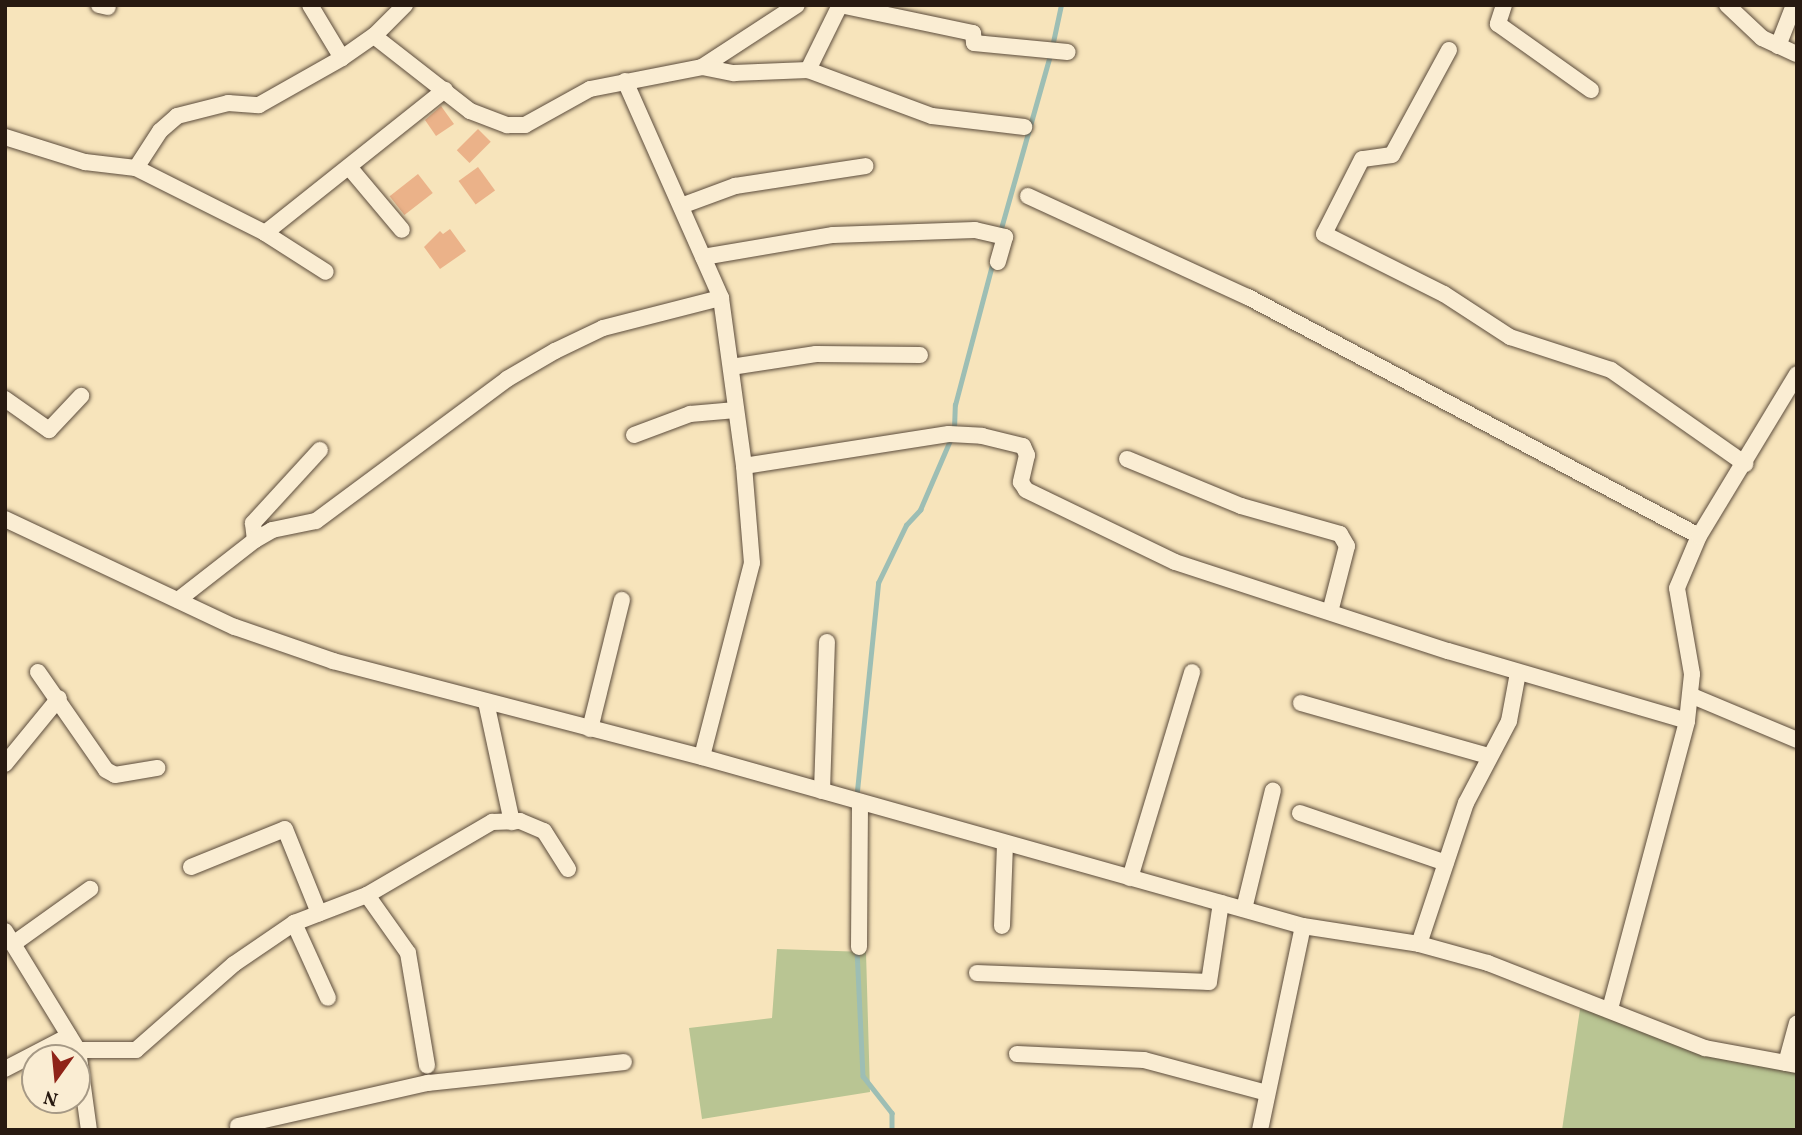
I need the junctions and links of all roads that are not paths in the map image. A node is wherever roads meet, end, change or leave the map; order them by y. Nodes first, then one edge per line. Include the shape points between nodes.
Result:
1 (310, 5) edge
2 (405, 5) edge
3 (797, 5) edge
4 (840, 5) edge
5 (1504, 5) edge
6 (1727, 5) edge
7 (1794, 5) edge
8 (374, 36) junction
9 (1778, 46) junction
10 (1058, 50) dead end
11 (1449, 50) dead end
12 (1797, 54) edge
13 (342, 58) junction
14 (702, 67) junction
15 (808, 69) junction
16 (625, 81) junction
17 (446, 90) junction
18 (1591, 90) dead end
19 (1024, 127) dead end
20 (5, 137) edge
21 (865, 166) dead end
22 (349, 167) junction
23 (136, 168) junction
24 (1028, 196) dead end
25 (681, 206) junction
26 (402, 230) dead end
27 (265, 233) junction
28 (703, 257) junction
29 (998, 262) dead end
30 (326, 272) dead end
31 (721, 298) junction
32 (920, 355) dead end
33 (731, 367) junction
34 (1797, 374) edge
35 (81, 396) dead end
36 (5, 399) edge
37 (736, 410) junction
38 (634, 435) dead end
39 (320, 450) dead end
40 (1127, 459) dead end
41 (1745, 464) junction
42 (744, 466) junction
43 (5, 519) edge
44 (1699, 536) junction
45 (255, 540) junction
46 (178, 600) junction
47 (622, 600) dead end
48 (1330, 612) junction
49 (827, 642) dead end
50 (38, 672) dead end
51 (1192, 672) dead end
52 (1518, 673) junction
53 (1689, 695) junction
54 (59, 698) junction
55 (486, 702) junction
56 (1301, 703) dead end
57 (1687, 722) junction
58 (590, 729) junction
59 (1797, 740) edge
60 (1488, 756) junction
61 (702, 757) junction
62 (5, 764) edge
63 (157, 768) dead end
64 (1273, 790) dead end
65 (822, 791) junction
66 (860, 802) junction
67 (1300, 813) dead end
68 (512, 822) junction
69 (1005, 843) junction
70 (1446, 863) junction
71 (191, 867) dead end
72 (568, 869) dead end
73 (1130, 878) junction
74 (90, 889) dead end
75 (367, 895) junction
76 (1221, 903) junction
77 (1244, 909) junction
78 (319, 913) junction
79 (294, 922) junction
80 (1002, 926) dead end
81 (1303, 926) junction
82 (9, 938) edge
83 (1419, 944) junction
84 (859, 947) dead end
85 (977, 973) dead end
86 (328, 998) dead end
87 (1610, 1009) junction
88 (1797, 1023) edge
89 (69, 1036) junction
90 (74, 1044) edge
91 (91, 1050) edge
92 (1017, 1054) dead end
93 (624, 1062) dead end
94 (1792, 1064) edge
95 (427, 1065) dead end
96 (5, 1069) edge
97 (1267, 1093) junction
98 (238, 1126) dead end
99 (1260, 1130) edge

1 - 13 street
2 - 8 street
3 - 14 street
4 - 10 street via 973,33 974,43
4 - 15 street
5 - 18 street via 1497,24
6 - 9 street via 1762,38
7 - 9 street
8 - 13 street
8 - 17 street
9 - 12 street
11 - 41 street via 1392,155 1362,159 1324,234 1444,294 1510,337 1611,370
13 - 23 street via 259,105 228,103 177,116 160,131
14 - 15 street via 734,73
14 - 16 street
15 - 19 street via 932,116
16 - 17 street via 590,89 525,125 507,125 470,111
16 - 25 street
17 - 22 street
20 - 23 street via 85,162
21 - 25 street via 735,186
22 - 26 street
22 - 27 street
23 - 27 street
24 - 44 street via 1248,297
25 - 28 street
27 - 30 street
28 - 29 street via 833,235 975,230 1000,236
28 - 31 street
31 - 33 street
31 - 45 street via 603,328 555,351 507,379 316,521 272,530
32 - 33 street via 816,355
33 - 37 street
34 - 41 street
35 - 36 street via 49,430
37 - 38 street via 690,414
37 - 42 street
39 - 45 street via 253,523
40 - 48 street via 1241,506 1340,534 1347,546
41 - 44 street
42 - 48 street via 953,435 982,436 1023,446 1027,455 1023,487 1084,521 1175,562
42 - 61 street via 752,563
43 - 46 street
44 - 53 street via 1677,588 1692,674
45 - 46 street
46 - 55 street via 275,643
47 - 58 street
48 - 52 street
49 - 65 street
50 - 54 street
51 - 73 street
52 - 57 street
52 - 60 street via 1518,693 1509,721
53 - 57 street
53 - 59 street
54 - 62 street
54 - 63 street via 106,770 115,775
55 - 58 street
55 - 68 street
56 - 60 street
57 - 87 street
58 - 61 street
60 - 70 street
61 - 65 street
64 - 77 street
65 - 66 street
66 - 69 street
66 - 84 street
67 - 70 street
68 - 72 street via 544,831
68 - 75 street via 492,822
69 - 73 street
69 - 80 street
70 - 83 street
71 - 78 street via 285,829
73 - 76 street
74 - 82 street
75 - 78 street
75 - 95 street via 408,953
76 - 77 street
76 - 85 street via 1209,982
77 - 81 street
78 - 79 street
79 - 86 street
79 - 91 street via 234,964 136,1050
81 - 83 street
81 - 97 street
82 - 89 street
83 - 87 street via 1488,963
87 - 94 street via 1705,1048
88 - 94 street
89 - 90 street
89 - 96 street
92 - 97 street via 1144,1060
93 - 98 street via 428,1083
97 - 99 street

